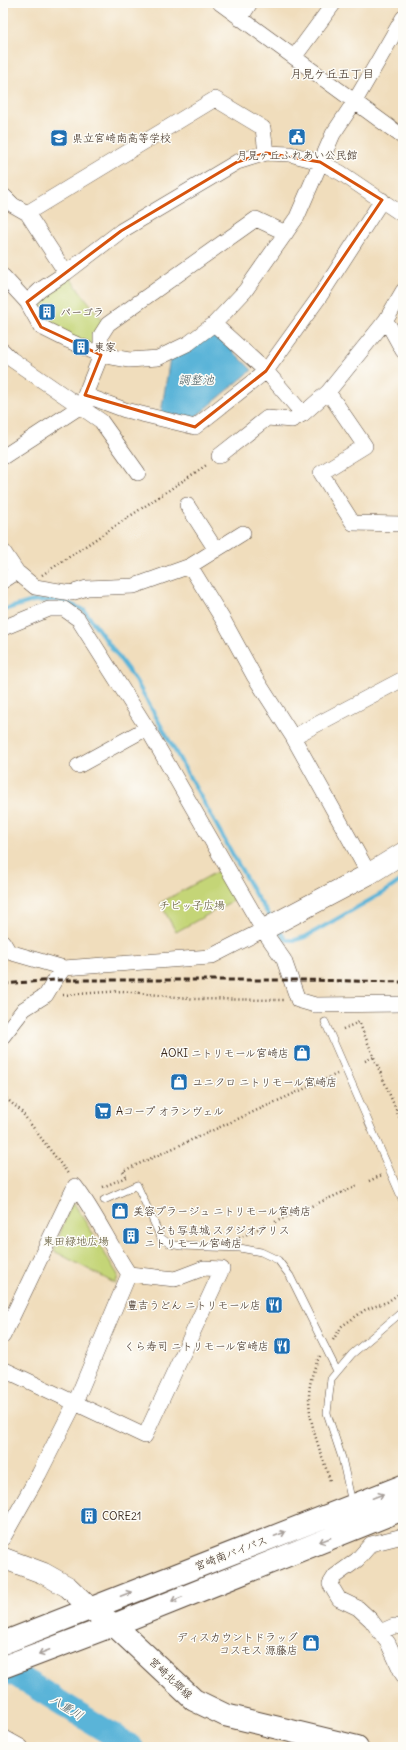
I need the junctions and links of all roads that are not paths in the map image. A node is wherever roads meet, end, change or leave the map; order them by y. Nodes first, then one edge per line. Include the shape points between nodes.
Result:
1 (220, 3) edge
2 (250, 3) edge
3 (334, 3) edge
4 (403, 18) edge
5 (240, 19) junction
6 (295, 56) junction
7 (355, 101) junction
8 (403, 137) edge
9 (266, 153) junction
10 (320, 162) junction
11 (3, 196) edge
12 (382, 200) junction
13 (27, 213) junction
14 (403, 215) edge
15 (286, 233) junction
16 (66, 273) junction
17 (3, 276) edge
18 (403, 291) edge
19 (26, 302) junction
20 (386, 320) junction
21 (214, 324) junction
22 (3, 351) edge
23 (403, 351) edge
24 (101, 355) junction
25 (266, 372) junction
26 (328, 392) junction
27 (81, 406) junction
28 (303, 414) junction
29 (219, 456) road end
30 (3, 457) edge
31 (138, 473) dead end
32 (187, 505) dead end
33 (403, 524) edge
34 (243, 534) dead end
35 (216, 550) junction
36 (3, 551) edge
37 (190, 566) junction
38 (17, 572) junction
39 (3, 580) edge
40 (67, 601) junction
41 (3, 628) edge
42 (403, 679) edge
43 (147, 728) junction
44 (293, 737) junction
45 (78, 766) dead end
46 (403, 853) edge
47 (369, 874) junction
48 (263, 930) junction
49 (3, 942) edge
50 (64, 968) junction
51 (403, 1004) edge
52 (325, 1022) dead end
53 (3, 1036) edge
54 (104, 1200) dead end
55 (403, 1201) edge
56 (129, 1274) junction
57 (403, 1312) edge
58 (3, 1336) edge
59 (3, 1369) edge
60 (337, 1371) junction
61 (75, 1403) junction
62 (403, 1486) edge
63 (353, 1506) junction
64 (403, 1509) edge
65 (366, 1535) junction
66 (403, 1536) edge
67 (3, 1538) edge
68 (3, 1558) edge
69 (90, 1608) junction
70 (114, 1625) junction
71 (403, 1627) edge
72 (380, 1632) junction
73 (3, 1643) edge
74 (3, 1668) edge
75 (403, 1675) edge
76 (3, 1737) edge
77 (3, 1746) edge
78 (11, 1747) edge
79 (21, 1747) edge
80 (357, 1747) edge

1 - 5 street
2 - 5 street
3 - 6 street
4 - 7 street
5 - 6 street
6 - 7 street
7 - 8 street
7 - 10 street via 333,134
9 - 10 street via 290,154
9 - 13 street via 263,128 214,99
9 - 16 street via 237,162 121,231
10 - 12 street
10 - 15 street via 297,217
11 - 13 street
12 - 14 street
12 - 25 street via 320,296
13 - 16 street
15 - 21 street via 245,291
15 - 24 street via 256,219 108,324 101,336
16 - 19 street
17 - 19 street
18 - 20 street
19 - 24 street via 41,326
20 - 23 street
20 - 26 street
21 - 24 street via 189,343 158,358 129,360
21 - 25 street
22 - 27 street
24 - 25 street via 85,395 125,410 195,427
25 - 28 street
26 - 28 street
26 - 33 street via 365,446 321,473 353,523
27 - 30 street
27 - 31 street via 101,420
28 - 29 street via 292,420 267,418
32 - 35 street
34 - 35 street
35 - 37 street
36 - 38 street
37 - 40 street via 134,586 88,588
37 - 44 street
38 - 39 street
38 - 40 street via 35,587
40 - 41 street
40 - 43 street
42 - 44 street
43 - 45 street
43 - 48 street
44 - 47 street
46 - 47 street
47 - 48 street
48 - 50 street via 210,957
48 - 51 street via 284,960 298,1000 315,1005
49 - 50 street via 9,952
50 - 53 street via 46,996 24,1009
52 - 55 lane
54 - 60 lane via 137,1184 161,1238 170,1244 240,1248 261,1252 278,1260 290,1276
56 - 58 street via 75,1186
56 - 61 street
56 - 61 street via 175,1280 204,1268 222,1269 145,1436
57 - 60 lane via 352,1354
59 - 61 street
60 - 63 lane via 331,1379 327,1413 342,1458
61 - 67 street
63 -> 62 main road, 宮崎南バイパス
63 - 65 street
69 -> 63 main road, 宮崎南バイパス
64 - 65 main road, 宮崎南バイパス
65 - 66 street
65 -> 70 main road, 宮崎南バイパス
65 - 72 street via 357,1560 335,1576 330,1584 339,1599 358,1608
68 - 69 street via 43,1573 68,1587
69 - 70 main road, 宮崎北郷線
69 - 73 main road, 宮崎南バイパス
70 -> 74 main road, 宮崎南バイパス
70 - 80 main road, 宮崎北郷線 via 194,1700 225,1715
71 - 72 street via 394,1626
72 - 75 street
76 - 79 street
77 - 78 street

